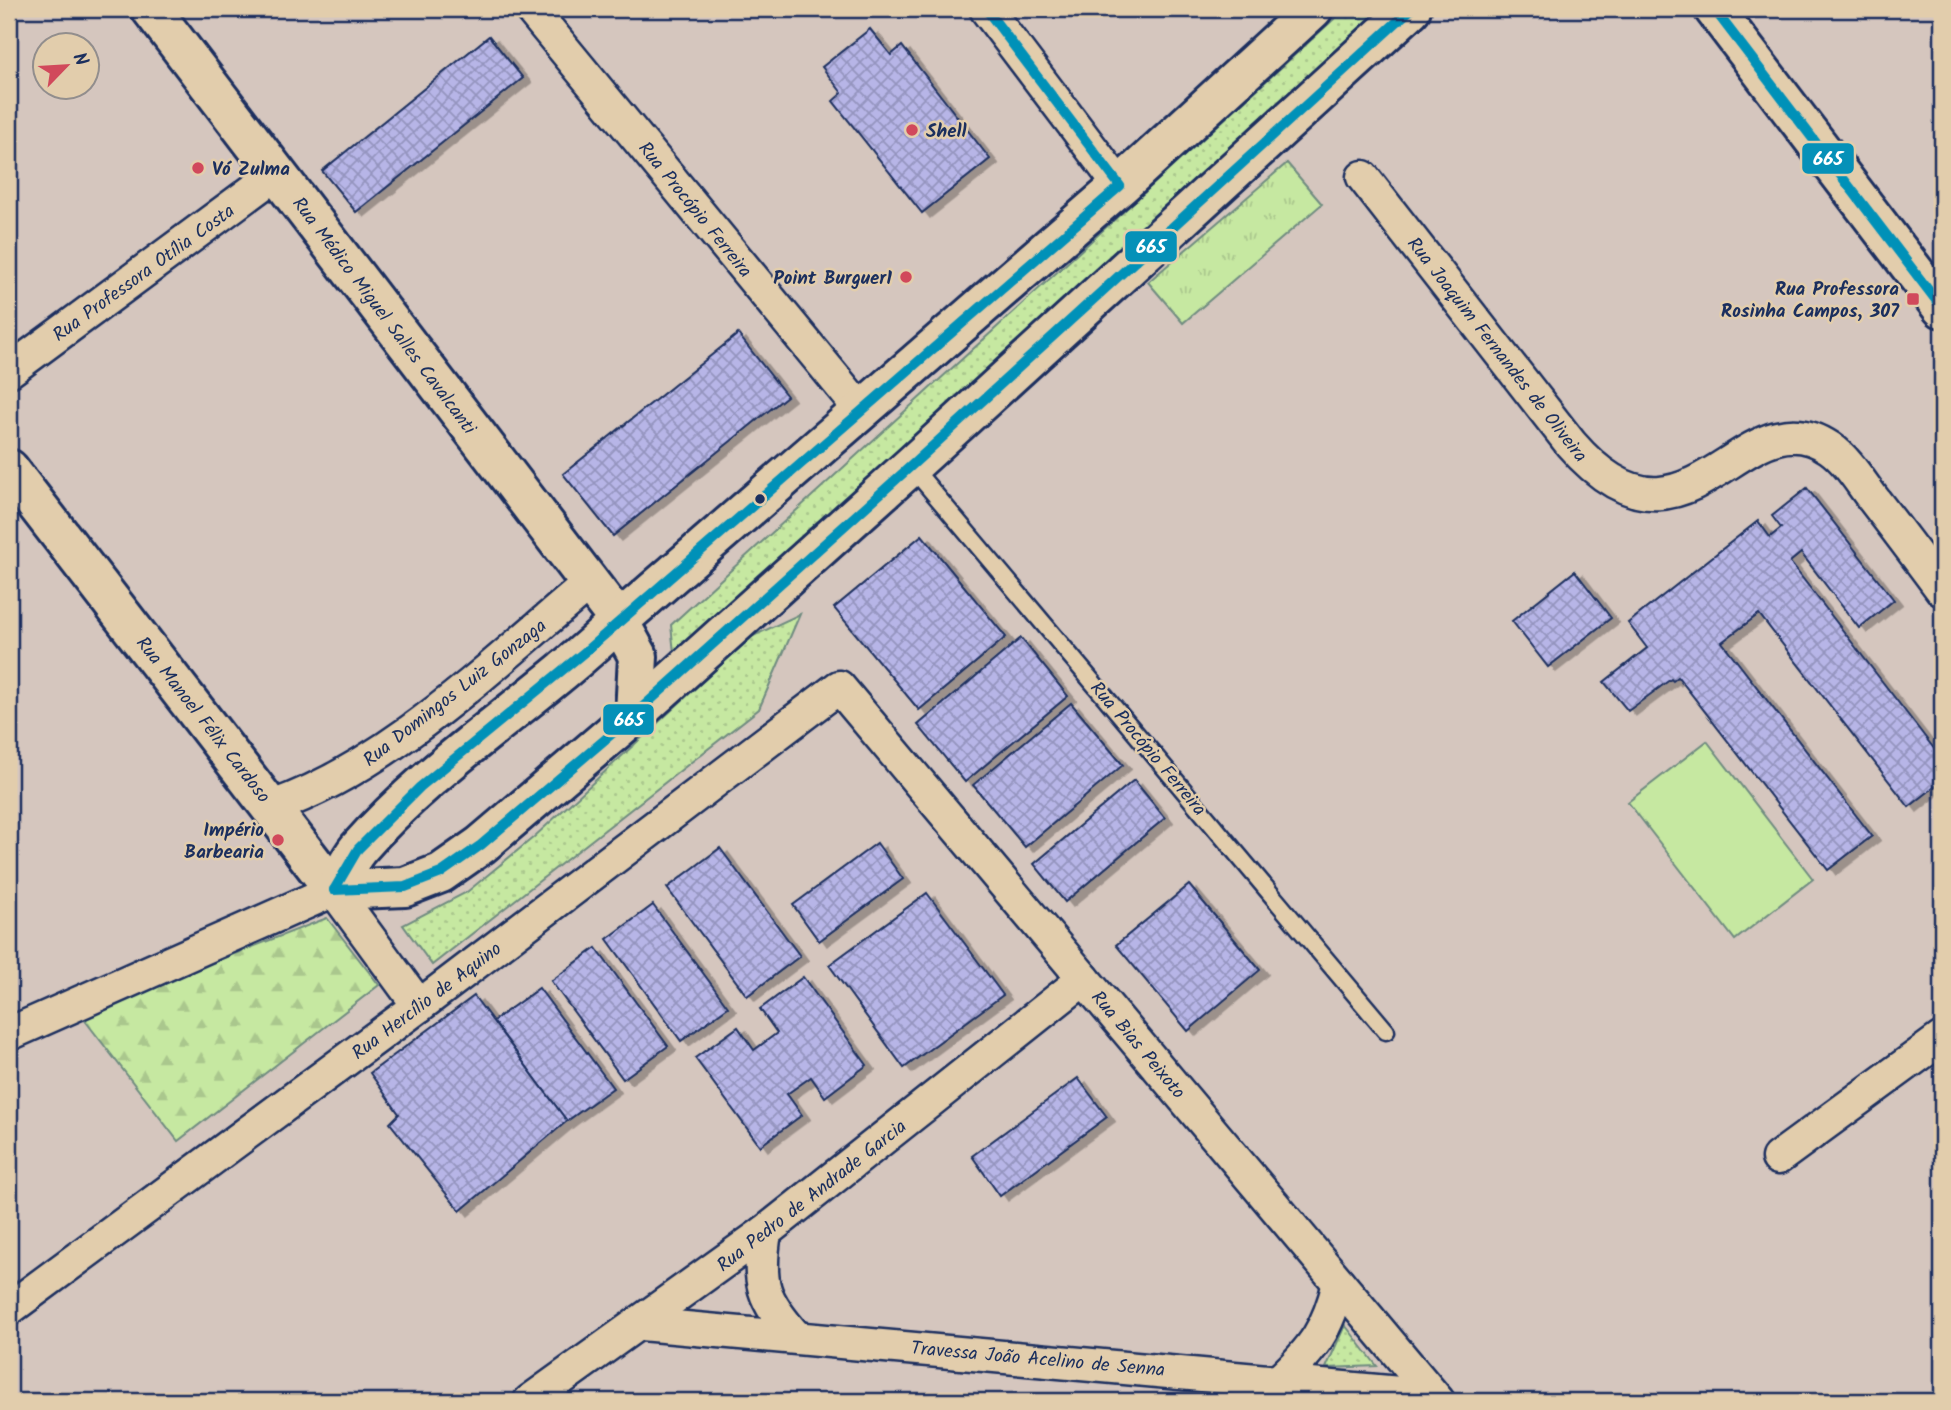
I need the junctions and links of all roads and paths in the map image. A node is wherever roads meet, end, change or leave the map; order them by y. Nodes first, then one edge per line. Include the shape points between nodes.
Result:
1 (151, 9) edge
2 (531, 9) edge
3 (986, 9) edge
4 (1313, 9) edge
5 (1411, 9) edge
6 (1714, 9) edge
7 (277, 173) junction
8 (1363, 177) dead end
9 (1120, 187) junction
10 (1942, 309) edge
11 (9, 371) edge
12 (861, 410) junction
13 (911, 466) junction
14 (9, 469) edge
15 (590, 583) junction
16 (1942, 590) edge
17 (619, 621) junction
18 (839, 687) joint
19 (635, 714) junction
20 (272, 807) junction
21 (334, 891) junction
22 (1084, 979) junction
23 (419, 1006) junction
24 (1386, 1031) dead end
25 (9, 1034) edge
26 (1942, 1038) edge
27 (1778, 1158) dead end
28 (765, 1232) junction
29 (1339, 1283) junction
30 (9, 1309) edge
31 (641, 1324) junction
32 (796, 1337) junction
33 (1280, 1380) junction
34 (1436, 1398) edge
35 (530, 1401) edge

1 - 7 main road, Rua Médico Miguel Salles Cavalcanti
2 - 12 street, Rua Procópio Ferreira
3 - 9 street
4 - 9 main road
5 - 13 main road
6 - 10 main road
7 - 11 street, Rua Professora Otília Costa
7 - 15 main road, Rua Médico Miguel Salles Cavalcanti
8 - 16 street, Rua Joaquim Fernandes de Oliveira via 1571,444 1612,483 1634,492 1661,494 1695,485 1755,446 1803,435 1830,448 1849,467
9 - 12 main road
12 - 17 main road
13 - 19 main road
13 - 24 lane, Rua Procópio Ferreira
14 - 20 main road, Rua Manoel Félix Cardoso
15 - 17 main road, Rua Médico Miguel Salles Cavalcanti
15 - 20 street, Rua Domingos Luiz Gonzaga via 389,747 313,793
17 - 19 main road, Rua Médico Miguel Salles Cavalcanti via 638,656
17 - 21 main road via 434,775 357,851
18 - 22 street, Rua Bias Peixoto
18 - 23 street, Rua Hercílio de Aquino
19 - 21 main road via 481,845 441,873 405,887
20 - 21 main road, Rua Manoel Félix Cardoso
21 - 23 street, Rua Manoel Félix Cardoso
21 - 25 street
22 - 28 street, Rua Pedro de Andrade Garcia
22 - 29 street, Rua Bias Peixoto
23 - 30 street, Rua Hercílio de Aquino
26 - 27 street
28 - 31 street, Rua Pedro de Andrade Garcia
28 - 32 street via 761,1282 777,1316
29 - 33 street via 1331,1318 1310,1351
29 - 34 street, Rua Bias Peixoto
31 - 32 street, Travessa João Acelino de Senna
31 - 35 street, Rua Pedro de Andrade Garcia
32 - 33 street, Travessa João Acelino de Senna
33 - 34 street, Travessa João Acelino de Senna

